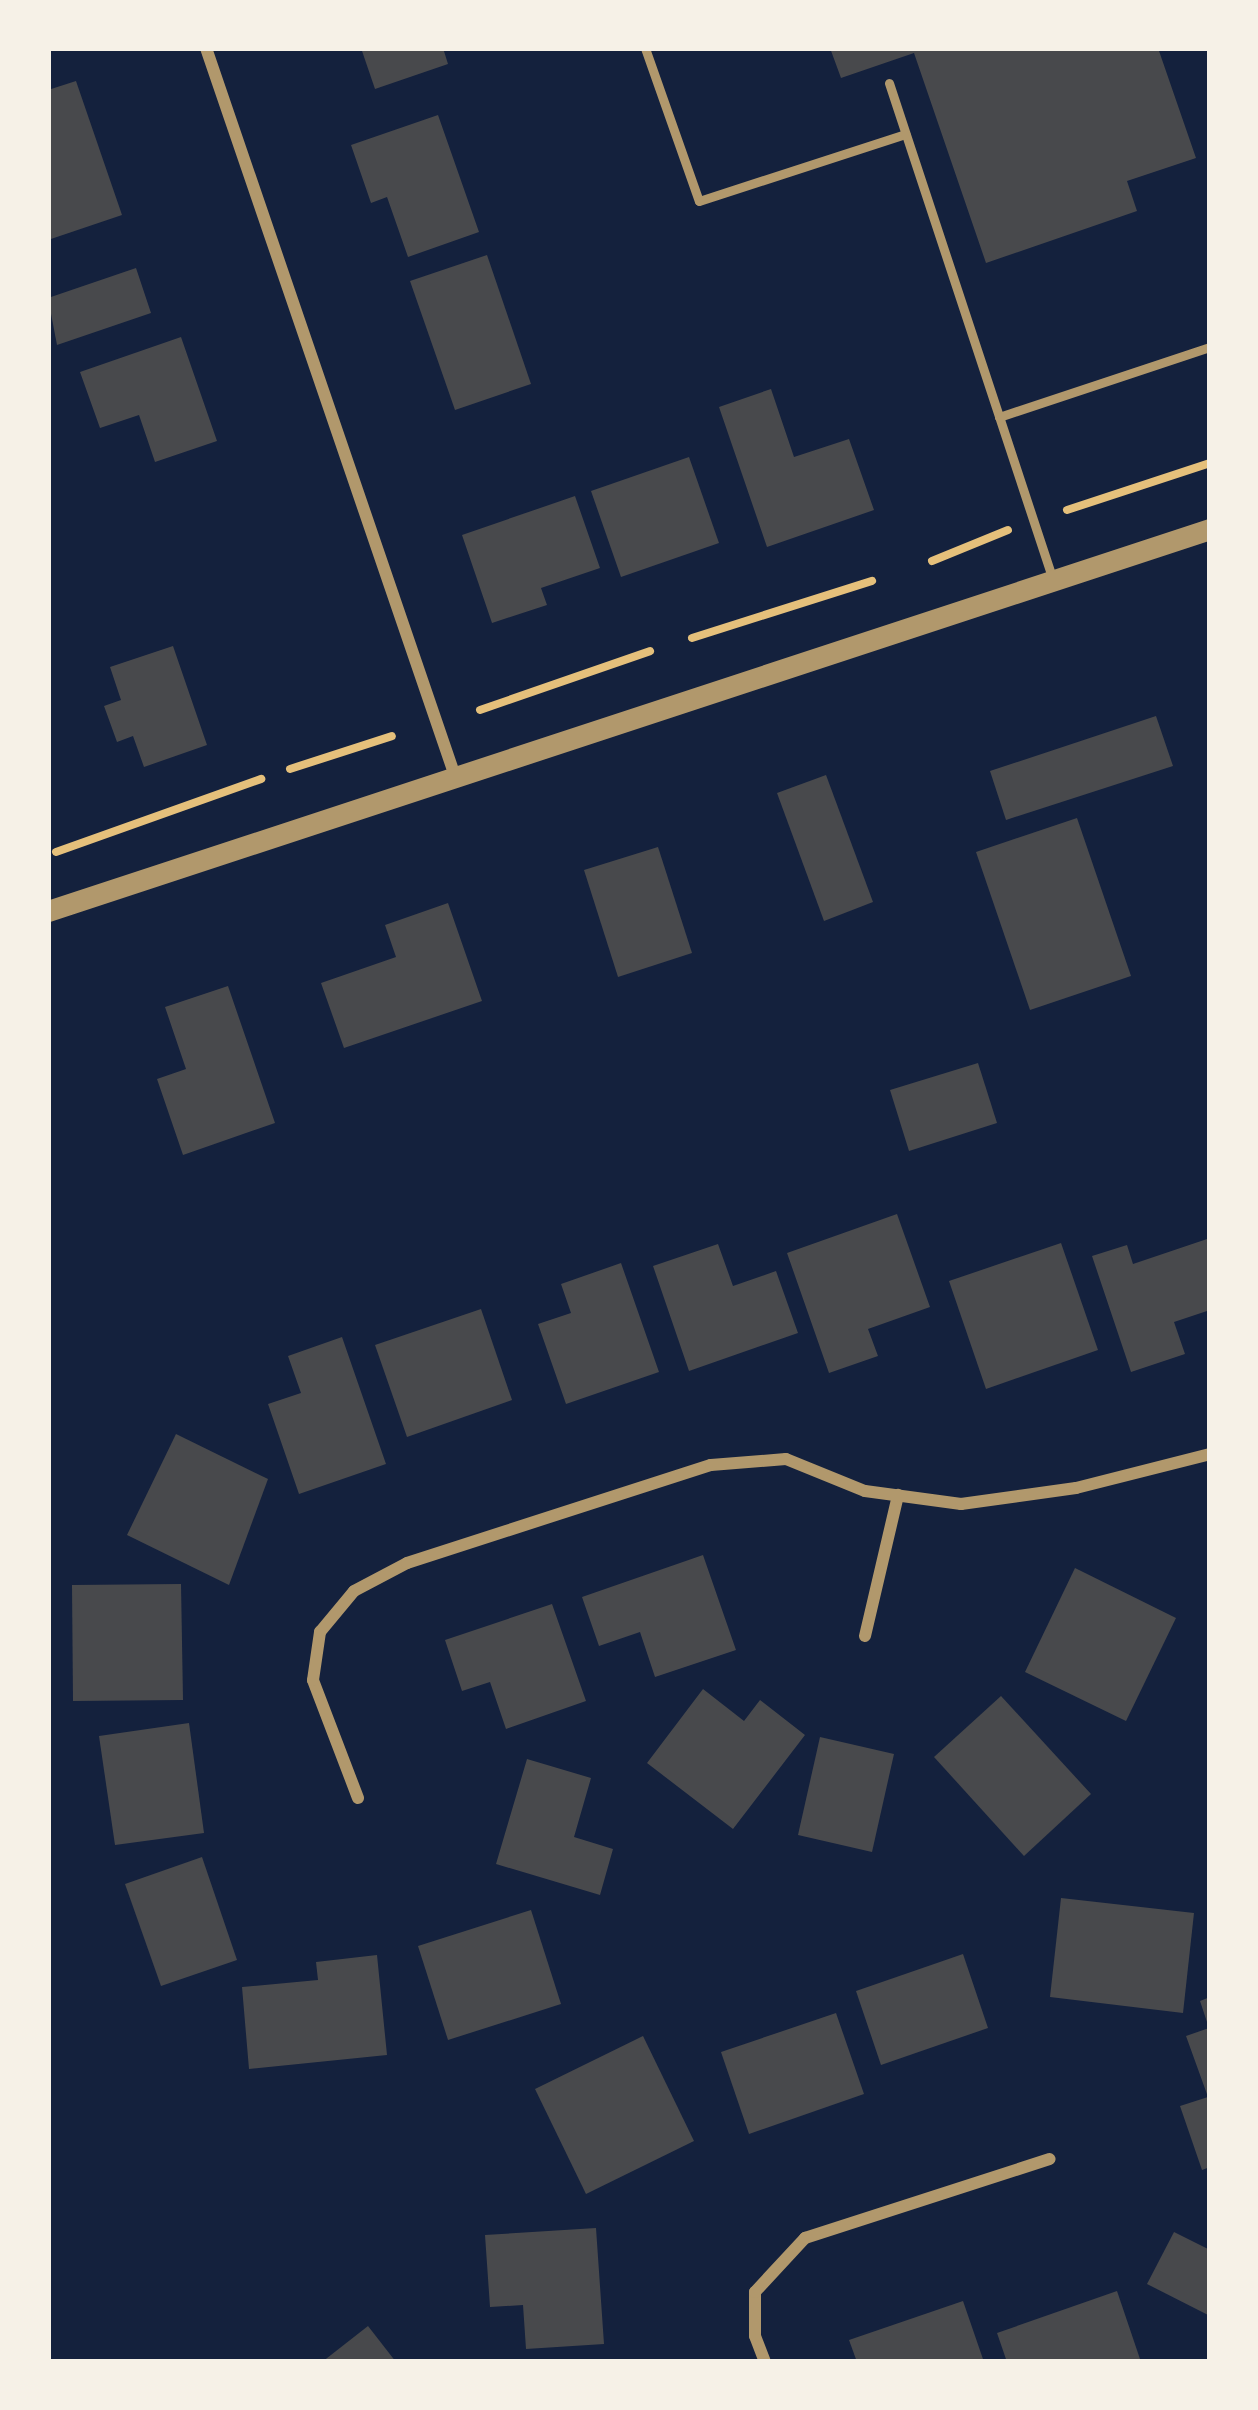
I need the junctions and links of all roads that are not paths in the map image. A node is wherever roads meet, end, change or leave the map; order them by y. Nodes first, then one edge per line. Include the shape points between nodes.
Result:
1 (206, 48) edge
2 (645, 48) edge
3 (889, 83) dead end
4 (905, 134) junction
5 (1210, 347) edge
6 (999, 417) junction
7 (1210, 529) edge
8 (1053, 580) junction
9 (454, 776) junction
10 (48, 911) edge
11 (1210, 1454) edge
12 (898, 1495) junction
13 (866, 1636) dead end
14 (358, 1798) dead end
15 (1050, 2159) dead end
16 (765, 2362) edge

1 - 9 street
2 - 4 lane via 699,201
3 - 4 lane
4 - 6 lane
5 - 6 lane
6 - 8 lane
7 - 8 street
8 - 9 street
9 - 10 street
11 - 12 street via 1076,1488 961,1504
12 - 13 street
12 - 14 street via 786,1459 711,1465 407,1563 354,1591 320,1632 313,1680
15 - 16 street via 805,2238 755,2292 755,2336

